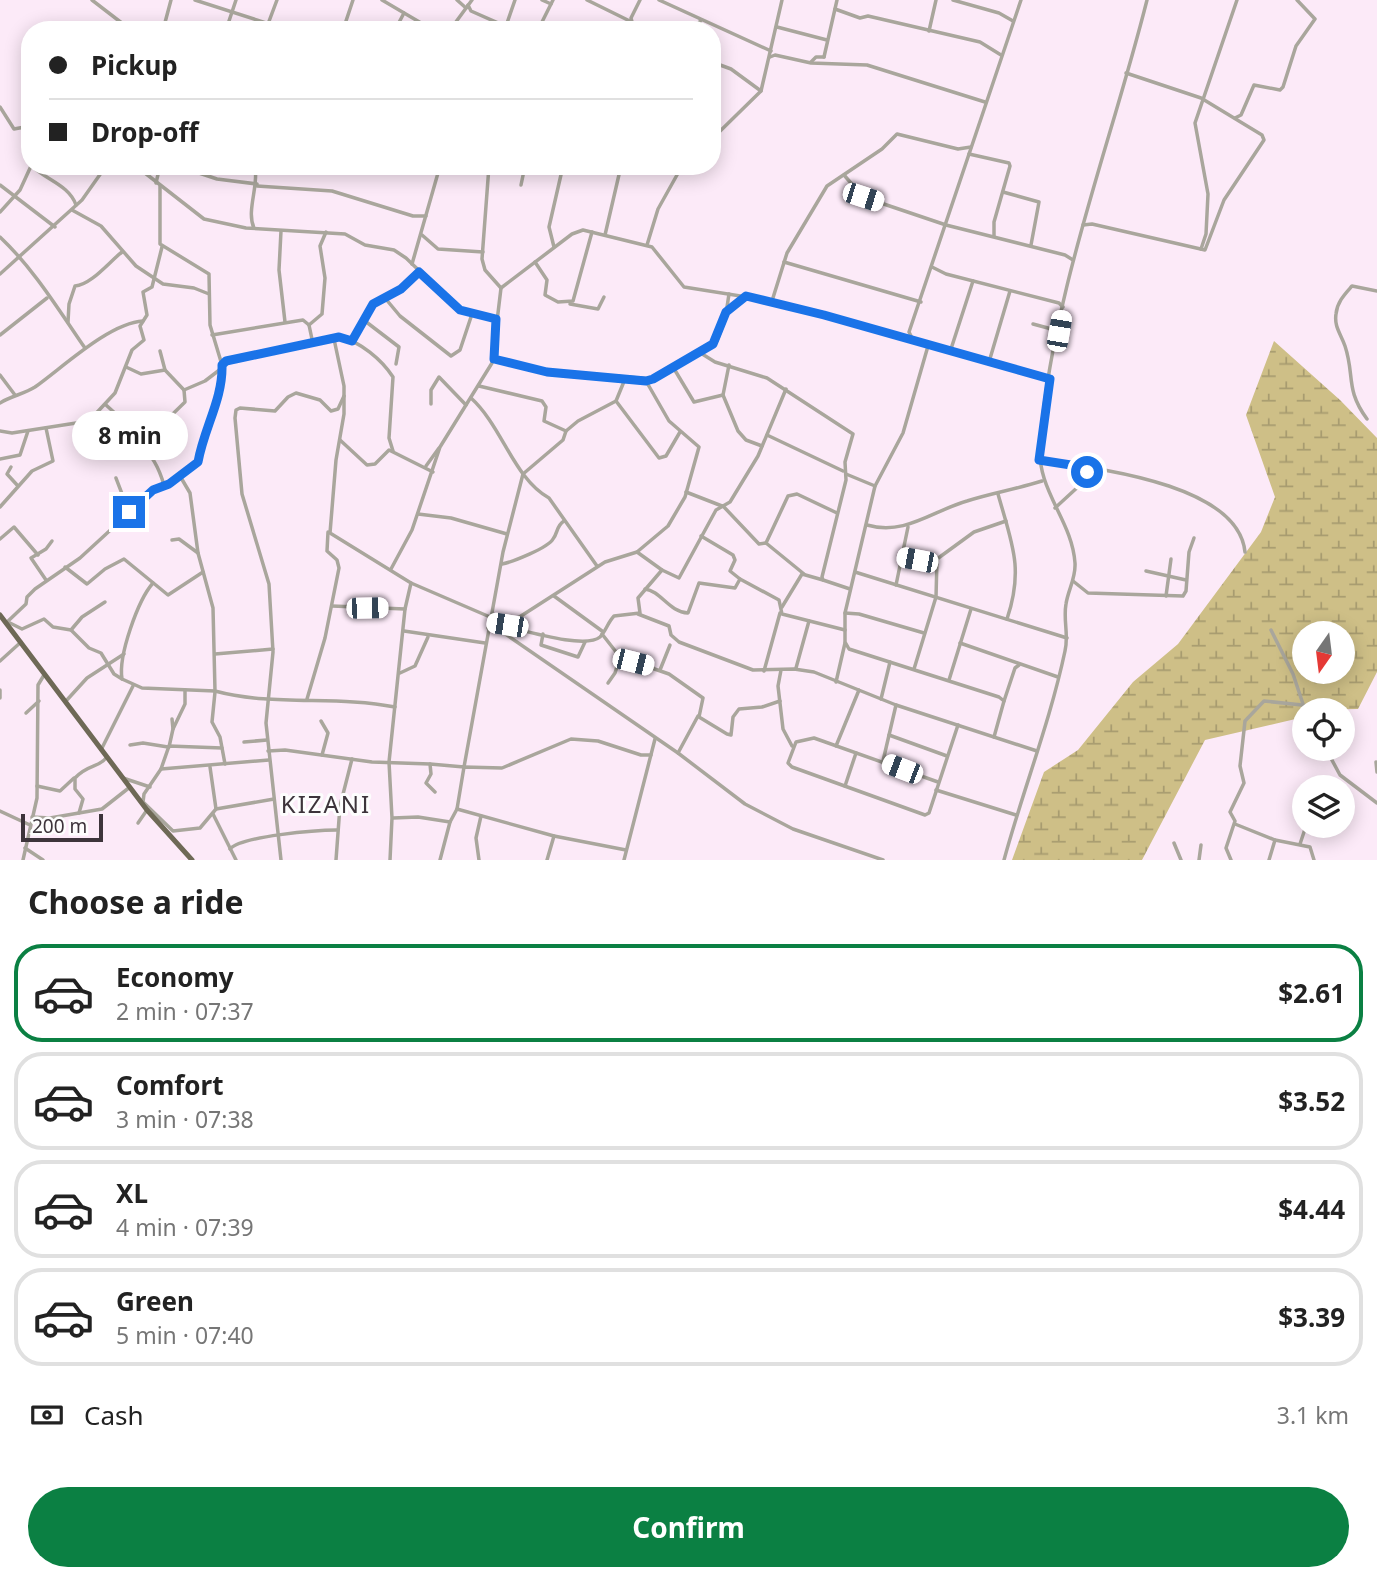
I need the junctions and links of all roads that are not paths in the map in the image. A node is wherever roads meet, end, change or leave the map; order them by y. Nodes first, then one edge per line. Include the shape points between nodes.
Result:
1 (92, 0) edge
2 (103, 0) edge
3 (171, 0) edge
4 (195, 0) edge
5 (236, 0) edge
6 (278, 0) edge
7 (353, 0) edge
8 (382, 0) edge
9 (457, 0) edge
10 (472, 0) edge
11 (542, 0) edge
12 (587, 0) edge
13 (640, 0) edge
14 (659, 0) edge
15 (782, 0) edge
16 (837, 0) edge
17 (936, 0) edge
18 (953, 0) edge
19 (1021, 0) edge
20 (1147, 0) edge
21 (1237, 0) edge
22 (1297, 0) edge
23 (516, 1) edge
24 (552, 2) edge
25 (100, 6) junction
26 (467, 6) junction
27 (835, 9) junction
28 (232, 12) junction
29 (404, 13) junction
30 (701, 19) joint
31 (118, 21) edge
32 (165, 21) edge
33 (229, 21) edge
34 (259, 21) edge
35 (269, 21) edge
36 (346, 21) edge
37 (400, 21) edge
38 (418, 21) edge
39 (456, 21) edge
40 (494, 21) edge
41 (508, 21) edge
42 (542, 21) edge
43 (630, 21) edge
44 (632, 21) edge
45 (705, 21) edge
46 (1013, 21) junction
47 (776, 27) junction
48 (721, 29) edge
49 (929, 31) junction
50 (827, 40) junction
51 (771, 54) junction
52 (1001, 54) junction
53 (824, 57) junction
54 (811, 63) junction
55 (721, 65) edge
56 (834, 65) junction
57 (1126, 73) junction
58 (761, 91) junction
59 (985, 100) junction
60 (1205, 102) junction
61 (0, 107) edge
62 (1241, 115) junction
63 (1235, 118) junction
64 (1241, 122) junction
65 (21, 128) edge
66 (721, 130) edge
67 (971, 147) junction
68 (965, 149) junction
69 (969, 154) junction
70 (27, 175) edge
71 (45, 175) edge
72 (99, 175) edge
73 (146, 175) edge
74 (159, 175) edge
75 (203, 175) edge
76 (256, 175) edge
77 (437, 175) edge
78 (488, 175) edge
79 (523, 175) edge
80 (561, 175) edge
81 (619, 175) edge
82 (677, 175) edge
83 (842, 175) junction
84 (0, 185) edge
85 (158, 185) junction
86 (257, 185) junction
87 (521, 185) dead end
88 (165, 190) junction
89 (1003, 192) junction
90 (160, 195) junction
91 (12, 197) junction
92 (76, 205) junction
93 (72, 210) junction
94 (0, 212) edge
95 (426, 216) junction
96 (251, 222) junction
97 (946, 225) junction
98 (1083, 225) junction
99 (55, 227) junction
100 (246, 228) junction
101 (254, 228) junction
102 (281, 231) junction
103 (326, 232) junction
104 (592, 232) junction
105 (421, 233) junction
106 (605, 235) junction
107 (994, 236) junction
108 (1, 240) edge
109 (647, 245) junction
110 (1031, 246) junction
111 (162, 247) junction
112 (554, 247) junction
113 (1201, 249) junction
114 (122, 252) junction
115 (483, 252) junction
116 (20, 258) junction
117 (1071, 258) junction
118 (535, 262) junction
119 (784, 262) junction
120 (412, 264) junction
121 (934, 269) junction
122 (419, 272) junction
123 (0, 274) edge
124 (153, 277) junction
125 (973, 281) junction
126 (165, 285) junction
127 (152, 287) junction
128 (501, 288) junction
129 (1010, 291) junction
130 (1377, 291) edge
131 (729, 293) junction
132 (209, 294) junction
133 (746, 296) junction
134 (604, 297) dead end
135 (48, 298) junction
136 (385, 298) junction
137 (772, 301) junction
138 (920, 302) junction
139 (568, 303) junction
140 (1061, 305) junction
141 (726, 312) junction
142 (472, 314) junction
143 (496, 319) junction
144 (145, 320) junction
145 (365, 321) junction
146 (68, 322) junction
147 (285, 322) junction
148 (1033, 324) dead end
149 (309, 325) junction
150 (1059, 331) junction
151 (909, 332) junction
152 (0, 335) edge
153 (211, 335) junction
154 (902, 336) junction
155 (334, 339) junction
156 (354, 340) junction
157 (913, 340) junction
158 (328, 342) junction
159 (313, 344) junction
160 (928, 345) junction
161 (333, 346) junction
162 (85, 348) junction
163 (160, 351) dead end
164 (699, 352) junction
165 (950, 352) junction
166 (494, 359) junction
167 (989, 362) junction
168 (396, 364) dead end
169 (729, 365) junction
170 (126, 367) junction
171 (222, 367) junction
172 (673, 367) junction
173 (165, 370) junction
174 (0, 375) edge
175 (625, 379) junction
176 (1050, 379) junction
177 (646, 381) junction
178 (479, 386) junction
179 (786, 389) junction
180 (184, 390) junction
181 (15, 395) junction
182 (723, 395) junction
183 (344, 396) junction
184 (471, 398) junction
185 (616, 401) junction
186 (0, 403) edge
187 (431, 404) dead end
188 (106, 405) junction
189 (466, 405) junction
190 (1367, 419) dead end
191 (85, 423) junction
192 (555, 426) junction
193 (46, 427) junction
194 (0, 431) edge
195 (28, 431) junction
196 (566, 431) junction
197 (680, 432) junction
198 (767, 435) junction
199 (562, 437) junction
200 (340, 440) junction
201 (389, 442) junction
202 (141, 445) junction
203 (762, 446) junction
204 (440, 447) junction
205 (386, 451) junction
206 (393, 451) junction
207 (0, 459) edge
208 (1039, 460) junction
209 (426, 466) junction
210 (11, 467) dead end
211 (1090, 468) junction
212 (433, 472) junction
213 (844, 473) junction
214 (523, 474) junction
215 (180, 476) junction
216 (116, 478) dead end
217 (1043, 481) junction
218 (18, 486) junction
219 (164, 486) junction
220 (874, 486) junction
221 (686, 492) junction
222 (998, 494) junction
223 (147, 497) junction
224 (0, 506) edge
225 (722, 506) junction
226 (1055, 508) junction
227 (129, 512) junction
228 (837, 512) junction
229 (418, 514) junction
230 (146, 516) dead end
231 (564, 521) junction
232 (1006, 521) junction
233 (867, 525) junction
234 (908, 527) junction
235 (328, 530) junction
236 (507, 534) junction
237 (701, 536) junction
238 (1194, 538) dead end
239 (0, 539) edge
240 (172, 540) dead end
241 (52, 541) dead end
242 (766, 542) junction
243 (637, 552) junction
244 (1245, 552) dead end
245 (198, 553) junction
246 (38, 555) junction
247 (901, 557) junction
248 (937, 559) junction
249 (1171, 559) dead end
250 (502, 564) junction
251 (597, 566) junction
252 (65, 567) junction
253 (391, 569) junction
254 (662, 570) junction
255 (1146, 571) dead end
256 (203, 572) junction
257 (855, 572) junction
258 (804, 574) junction
259 (1167, 578) junction
260 (740, 579) junction
261 (46, 580) junction
262 (823, 580) junction
263 (1186, 580) junction
264 (1073, 581) junction
265 (153, 583) junction
266 (411, 583) junction
267 (896, 585) junction
268 (645, 589) junction
269 (850, 589) junction
270 (934, 595) junction
271 (554, 596) junction
272 (1166, 596) junction
273 (105, 602) dead end
274 (332, 606) junction
275 (405, 609) junction
276 (781, 609) junction
277 (971, 609) junction
278 (845, 613) junction
279 (639, 614) junction
280 (0, 615) edge
281 (1007, 620) junction
282 (809, 621) junction
283 (7, 622) junction
284 (489, 623) junction
285 (509, 626) junction
286 (71, 629) junction
287 (845, 630) junction
288 (403, 631) junction
289 (1271, 631) dead end
290 (503, 633) junction
291 (602, 633) junction
292 (924, 633) junction
293 (543, 634) junction
294 (428, 637) junction
295 (1067, 638) junction
296 (586, 641) junction
297 (21, 642) junction
298 (845, 642) junction
299 (485, 643) junction
300 (670, 645) dead end
301 (961, 646) junction
302 (273, 649) junction
303 (125, 653) junction
304 (215, 654) junction
305 (620, 657) junction
306 (0, 661) edge
307 (890, 662) junction
308 (1015, 665) junction
309 (107, 666) junction
310 (800, 666) junction
311 (914, 669) junction
312 (660, 670) junction
313 (780, 670) junction
314 (764, 671) junction
315 (400, 673) junction
316 (44, 675) junction
317 (1058, 677) junction
318 (122, 679) junction
319 (949, 680) junction
320 (836, 682) junction
321 (608, 683) dead end
322 (132, 686) junction
323 (0, 690) edge
324 (185, 690) junction
325 (859, 690) junction
326 (215, 691) junction
327 (0, 698) edge
328 (267, 698) junction
329 (1300, 698) edge
330 (307, 699) junction
331 (881, 699) junction
332 (39, 701) junction
333 (65, 701) junction
334 (780, 701) junction
335 (1004, 701) junction
336 (1292, 704) edge
337 (896, 705) junction
338 (395, 707) junction
339 (26, 713) dead end
340 (698, 715) junction
341 (172, 719) dead end
342 (321, 721) dead end
343 (958, 724) junction
344 (173, 729) junction
345 (889, 735) junction
346 (994, 737) junction
347 (655, 738) junction
348 (788, 739) junction
349 (267, 740) junction
350 (244, 742) dead end
351 (796, 742) junction
352 (130, 745) dead end
353 (838, 745) junction
354 (792, 746) junction
355 (168, 747) junction
356 (222, 748) junction
357 (101, 750) junction
358 (268, 751) junction
359 (1037, 751) junction
360 (678, 753) junction
361 (856, 753) junction
362 (322, 755) junction
363 (652, 755) junction
364 (947, 756) junction
365 (107, 758) junction
366 (352, 758) junction
367 (269, 760) junction
368 (1332, 761) edge
369 (389, 762) junction
370 (882, 762) junction
371 (1376, 762) edge
372 (225, 764) junction
373 (430, 764) junction
374 (464, 767) junction
375 (208, 768) junction
376 (161, 769) junction
377 (458, 769) junction
378 (1377, 772) edge
379 (462, 773) junction
380 (75, 778) junction
381 (123, 778) junction
382 (938, 782) junction
383 (37, 786) junction
384 (845, 786) junction
385 (130, 787) junction
386 (150, 787) junction
387 (936, 790) junction
388 (435, 792) dead end
389 (141, 800) junction
390 (274, 800) junction
391 (1377, 803) edge
392 (457, 809) junction
393 (147, 810) junction
394 (0, 811) edge
395 (215, 812) junction
396 (79, 813) junction
397 (1016, 815) junction
398 (481, 816) junction
399 (32, 817) junction
400 (392, 818) junction
401 (450, 822) junction
402 (138, 823) dead end
403 (1235, 824) junction
404 (30, 825) junction
405 (337, 830) junction
406 (554, 836) junction
407 (279, 837) junction
408 (1302, 838) edge
409 (1275, 840) junction
410 (1174, 843) dead end
411 (1300, 844) junction
412 (1201, 845) dead end
413 (24, 848) junction
414 (230, 849) junction
415 (626, 850) junction
416 (23, 860) edge
417 (43, 860) edge
418 (192, 860) edge
419 (236, 860) edge
420 (281, 860) edge
421 (335, 860) edge
422 (390, 860) edge
423 (440, 860) edge
424 (479, 860) edge
425 (547, 860) edge
426 (624, 860) edge
427 (883, 860) edge
428 (1004, 860) edge
429 (1181, 860) edge
430 (1199, 860) edge
431 (1231, 860) edge
432 (1269, 860) edge
433 (1314, 860) edge

1 - 25 street
2 - 25 street
3 - 32 street
4 - 28 street
5 - 28 street
6 - 35 street
7 - 36 street
8 - 29 street
9 - 26 street
10 - 26 street
11 - 24 street
12 - 43 street
13 - 44 street
14 - 30 street
15 - 47 street
16 - 27 street
17 - 49 street
18 - 46 street
19 - 46 street
20 - 57 street
21 - 60 street
22 - 62 street via 1315,19 1296,46 1283,87 1254,85
23 - 41 street
24 - 42 street
25 - 31 street
26 - 39 street
26 - 40 street
27 - 49 street
27 - 50 street
28 - 33 street
28 - 34 street
29 - 37 street
29 - 38 street
30 - 45 street
46 - 52 street
47 - 50 street
47 - 51 street
48 - 51 street
49 - 52 street via 980,42
50 - 53 street
51 - 54 street
51 - 58 street
52 - 59 street
53 - 54 street
53 - 56 street
54 - 56 street
55 - 58 street
56 - 59 street via 867,65
57 - 60 street
57 - 98 street
58 - 66 street
59 - 67 street
60 - 63 street
60 - 113 street via 1195,127 1208,194
61 - 65 street via 12,127
62 - 63 street
62 - 64 street
63 - 64 street
64 - 113 street via 1262,135 1263,142 1233,185 1205,250
67 - 68 street
67 - 69 street
68 - 69 street
68 - 83 street via 897,134
69 - 89 street via 1009,163
69 - 97 street
70 - 91 street
71 - 92 street
72 - 92 street
73 - 85 street
74 - 85 street
75 - 86 street
76 - 86 street
77 - 95 street
78 - 115 street
79 - 87 street
80 - 112 street via 549,227
81 - 106 street
82 - 109 street via 658,209
83 - 97 street via 863,197
83 - 119 street via 827,186
84 - 91 street
85 - 88 street
85 - 90 street
86 - 95 street via 332,191
86 - 96 street
88 - 90 street
88 - 100 street via 204,219
89 - 107 street
89 - 110 street via 1039,202
90 - 111 street
91 - 94 street
91 - 99 street
92 - 93 street
93 - 99 street
93 - 114 street via 101,226
95 - 105 street
96 - 100 street
96 - 101 street
97 - 107 street
97 - 121 street
98 - 113 street
98 - 117 street
99 - 116 street
100 - 101 street
101 - 102 street
102 - 103 street
102 - 147 street via 279,270
103 - 120 street via 394,250
103 - 149 street via 320,246 325,278 322,314
104 - 106 street
104 - 112 street via 576,232
104 - 139 street via 575,298
105 - 115 street via 438,249
105 - 120 street
106 - 109 street
107 - 110 street
108 - 116 street
109 - 131 street via 684,287
110 - 117 street
111 - 124 street
111 - 132 street via 205,269
112 - 118 street
114 - 124 street
114 - 146 street via 81,286 75,286
115 - 128 street via 485,270
116 - 123 street
116 - 135 street via 32,269
117 - 140 street
118 - 128 street
118 - 139 street via 547,280 545,295
119 - 137 street
119 - 138 street
120 - 122 street
121 - 125 street
121 - 138 street
122 - 136 street
122 - 142 street via 453,306
124 - 126 street
124 - 127 street
125 - 129 street
125 - 165 street
126 - 127 street
126 - 132 street
127 - 144 street via 143,292
128 - 143 street
129 - 140 street
129 - 167 street
130 - 190 street via 1353,286 1336,313 1351,390
131 - 133 street
131 - 141 street
132 - 153 street
133 - 137 street
133 - 141 street
134 - 139 street via 598,309
135 - 146 street
135 - 152 street
136 - 142 street via 400,316 451,356 460,350
136 - 145 street via 373,304
137 - 154 street
138 - 151 street
140 - 150 street
141 - 164 street via 717,341
142 - 143 street
143 - 166 street
144 - 162 street
144 - 170 street via 140,326 144,340 132,351
145 - 156 street
145 - 168 street via 399,347
146 - 162 street
147 - 149 street via 303,320
147 - 153 street
148 - 150 street
149 - 159 street
150 - 176 street
151 - 154 street
151 - 157 street
153 - 171 street
154 - 157 street
155 - 156 street
155 - 158 street
155 - 161 street
156 - 201 street via 393,377
157 - 160 street
158 - 159 street
158 - 161 street
159 - 171 street via 226,361
160 - 165 street
160 - 220 street via 903,433
161 - 183 street
162 - 181 street via 34,387
163 - 173 street
164 - 169 street
164 - 172 street
165 - 167 street
166 - 175 street via 547,372
166 - 178 street
167 - 176 street
169 - 179 street
169 - 182 street
170 - 173 street via 141,374
170 - 188 street
171 - 180 street
171 - 215 street via 220,393 198,462
172 - 177 street
172 - 182 street via 694,402
173 - 180 street
174 - 181 street
175 - 177 street
175 - 185 street
176 - 208 street
177 - 197 street
178 - 184 street
178 - 192 street via 542,401 544,422
179 - 198 street
179 - 213 street via 853,434
180 - 202 street via 185,402
181 - 186 street
182 - 203 street via 741,437
183 - 200 street
183 - 302 street via 336,410 301,392 288,397 275,411 236,410 242,494 269,583
184 - 189 street
184 - 214 street via 508,445
185 - 196 street
185 - 197 street via 659,458 666,456
187 - 189 street via 430,390 439,377
188 - 191 street
188 - 202 street
189 - 204 street
191 - 193 street
191 - 202 street via 103,438 119,437
192 - 196 street
192 - 199 street
193 - 195 street
193 - 218 street via 53,461 33,470
194 - 195 street
195 - 207 street via 20,455
196 - 199 street
197 - 221 street via 700,450
198 - 203 street
198 - 213 street
199 - 214 street
200 - 205 street via 370,465
200 - 235 street
201 - 205 street
201 - 206 street
202 - 219 street
203 - 225 street via 738,490
204 - 209 street
204 - 212 street
205 - 206 street
206 - 209 street
208 - 211 street
208 - 217 street
209 - 212 street
210 - 218 street via 7,474
211 - 226 street via 1080,485
211 - 244 street via 1139,478 1213,504 1236,525
212 - 229 street
213 - 220 street
213 - 228 street
214 - 231 street via 549,498
214 - 236 street
215 - 219 street
215 - 245 street via 190,493
216 - 227 street
217 - 222 street
217 - 226 street
218 - 224 street
219 - 223 street
220 - 233 street
221 - 225 street
221 - 243 street via 672,522
222 - 232 street
222 - 234 street via 955,505
223 - 227 street
223 - 230 street via 141,509
225 - 237 street
225 - 242 street via 759,544
226 - 264 street via 1073,552
227 - 252 street
228 - 242 street via 791,494
228 - 262 street
229 - 236 street
229 - 253 street
231 - 250 street via 549,543
231 - 251 street
232 - 248 street via 974,532
232 - 281 street via 1018,573
233 - 234 street
233 - 257 street
234 - 247 street
235 - 253 street via 342,543
235 - 274 street via 327,551 339,568
236 - 250 street
237 - 254 street via 679,578
237 - 260 street via 733,555 730,571
238 - 263 street
239 - 246 street via 14,527
240 - 245 street via 180,540
241 - 246 street
242 - 258 street
243 - 251 street
243 - 254 street
245 - 256 street
246 - 261 street via 31,558
247 - 248 street
247 - 267 street
248 - 270 street
249 - 259 street
250 - 284 street
251 - 271 street
252 - 261 street
252 - 265 street via 87,584 124,559
253 - 266 street
254 - 268 street
255 - 259 street
256 - 265 street via 168,595
256 - 304 street via 215,623
257 - 267 street
257 - 269 street
258 - 262 street
258 - 276 street
259 - 263 street
259 - 272 street
260 - 268 street via 735,588 699,583 688,613 677,611
260 - 276 street via 779,600
261 - 283 street
262 - 269 street
263 - 272 street via 1185,595
264 - 272 street via 1088,593
264 - 295 street via 1066,604
265 - 303 street via 137,611
266 - 275 street
266 - 284 street
267 - 270 street
268 - 279 street via 638,598
269 - 278 street
270 - 277 street
270 - 292 street
271 - 285 street
271 - 291 street
273 - 286 street
274 - 275 street
274 - 330 street
275 - 288 street
276 - 282 street
276 - 314 street
277 - 281 street
277 - 301 street
278 - 287 street
278 - 292 street
279 - 291 street via 614,616
279 - 314 street via 669,626 674,638 686,645
280 - 283 main road
281 - 295 street
282 - 287 street
282 - 310 street
283 - 286 street via 22,629 44,619 53,627
283 - 297 main road
284 - 285 street
284 - 290 street
284 - 299 street
285 - 290 street
285 - 293 street
286 - 309 street via 89,648 101,653
287 - 298 street
288 - 294 street
288 - 315 street
289 - 329 street
290 - 347 street
291 - 296 street
291 - 305 street
292 - 311 street
293 - 296 street
293 - 296 street via 541,645 578,657
294 - 299 street
294 - 315 street via 415,666
295 - 317 street
297 - 306 street
297 - 316 main road
298 - 307 street via 849,649
298 - 320 street
299 - 374 street
300 - 312 street
301 - 308 street
301 - 319 street
302 - 304 street
302 - 328 street
303 - 309 street
303 - 318 street
304 - 326 street
305 - 312 street
305 - 321 street
307 - 311 street
307 - 331 street
308 - 317 street
308 - 335 street
309 - 318 street
309 - 333 street via 82,682
310 - 313 street
310 - 320 street
311 - 319 street
312 - 340 street via 703,698
313 - 314 street
313 - 334 street
315 - 338 street
316 - 332 street via 38,682
316 - 333 main road
317 - 359 street
318 - 322 street
319 - 335 street
320 - 325 street
322 - 324 street
322 - 357 street
323 - 327 street
324 - 326 street
324 - 344 street via 185,705
325 - 331 street
325 - 353 street
326 - 328 street
326 - 356 street via 212,722
328 - 330 street
328 - 349 street
330 - 338 street
331 - 337 street
332 - 339 street
332 - 383 street
333 - 357 main road
334 - 340 street via 738,709 732,735
334 - 348 street
335 - 346 street
336 - 403 street via 1264,701 1247,717 1240,761 1244,783 1230,812
337 - 343 street
337 - 345 street
338 - 369 street
340 - 360 street
341 - 344 street
342 - 362 street via 328,733
343 - 346 street
343 - 364 street
344 - 355 street
345 - 364 street
345 - 370 street
346 - 359 street
347 - 360 street
347 - 363 street
348 - 351 street
348 - 354 street
349 - 350 street
349 - 358 street
351 - 353 street via 810,738
351 - 354 street
352 - 355 street
353 - 361 street
354 - 384 street via 790,765
355 - 356 street
355 - 376 street
356 - 372 street
357 - 365 main road
358 - 362 street
358 - 367 street
359 - 397 street
360 - 427 street via 745,804 793,829
361 - 370 street
361 - 384 street
362 - 366 street
363 - 374 street via 571,739 502,768
363 - 415 street
364 - 382 street
365 - 380 street via 86,766
365 - 381 main road
366 - 369 street
366 - 405 street
367 - 372 street
367 - 390 street
368 - 391 street via 1340,775
369 - 373 street
369 - 400 street
370 - 382 street
371 - 378 street
372 - 375 street
373 - 377 street
373 - 388 street via 426,783
374 - 377 street
374 - 379 street
375 - 376 street
375 - 395 street
376 - 386 street
377 - 379 street
379 - 392 street
380 - 383 street via 60,791
380 - 396 street via 75,789 83,799
381 - 385 main road
381 - 386 street
382 - 387 street
383 - 399 street
384 - 387 street via 925,815
385 - 389 main road
385 - 396 street via 102,809
386 - 389 street
387 - 397 street
389 - 393 main road
389 - 395 street via 170,829 180,832 200,828
390 - 395 street
390 - 407 street
392 - 398 street
392 - 401 street
393 - 402 street
393 - 418 main road
394 - 404 street
395 - 414 street
396 - 399 street
397 - 428 street
398 - 406 street
398 - 424 street
399 - 404 street
400 - 401 street
400 - 422 street
401 - 423 street
403 - 409 street
403 - 431 street via 1226,848
404 - 413 street
405 - 407 street
405 - 421 street
406 - 415 street
406 - 425 street
407 - 414 street via 237,843
407 - 420 street
408 - 411 street
409 - 411 street
409 - 432 street
410 - 429 street
411 - 433 street via 1314,851
412 - 430 street
413 - 416 street
413 - 417 street
414 - 419 street
415 - 426 street

